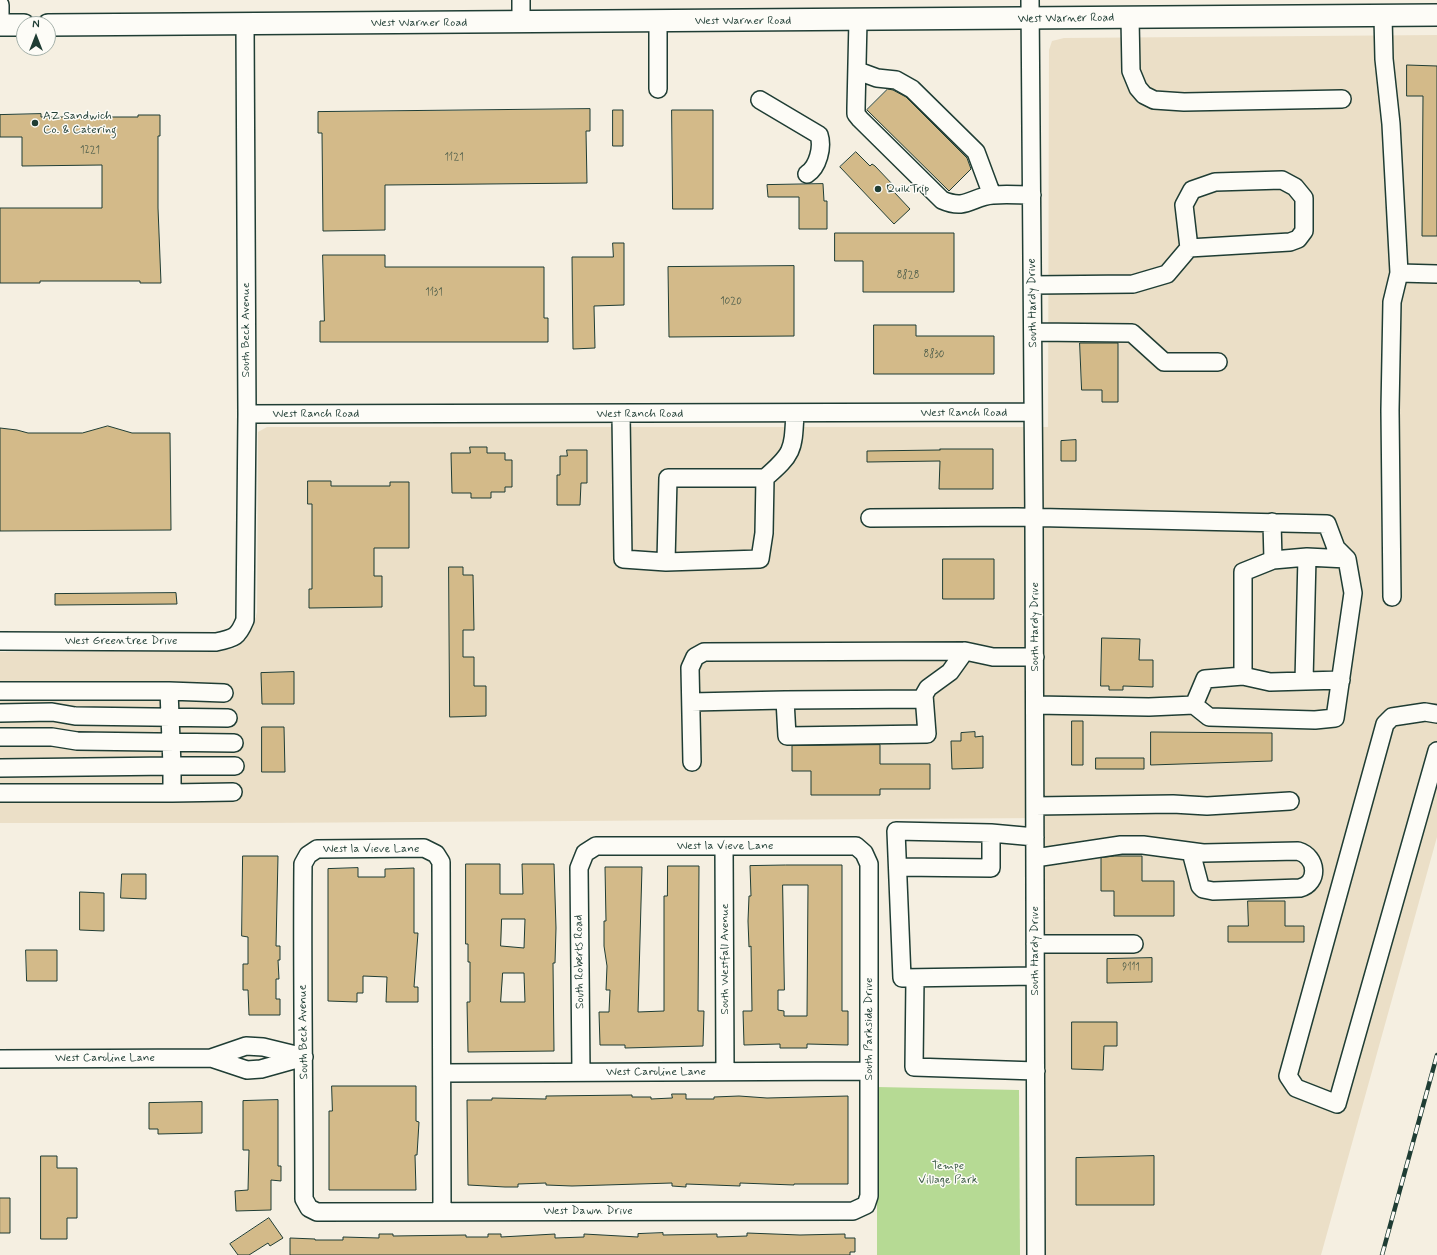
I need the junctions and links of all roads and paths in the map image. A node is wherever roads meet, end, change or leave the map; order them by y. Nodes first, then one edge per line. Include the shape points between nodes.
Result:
1 (522, 0) edge
2 (0, 5) edge
3 (1030, 9) edge
4 (1437, 15) edge
5 (1383, 16) junction
6 (1130, 18) junction
7 (858, 20) junction
8 (521, 22) junction
9 (658, 22) junction
10 (245, 24) junction
11 (0, 25) edge
12 (16, 25) edge
13 (56, 25) edge
14 (858, 71) junction
15 (658, 89) dead end
16 (1342, 99) dead end
17 (760, 100) dead end
18 (807, 174) dead end
19 (992, 195) junction
20 (1032, 195) junction
21 (1189, 248) junction
22 (1399, 273) junction
23 (1437, 274) edge
24 (1033, 285) junction
25 (1033, 332) junction
26 (1218, 362) dead end
27 (1033, 412) junction
28 (795, 413) junction
29 (247, 414) junction
30 (621, 414) junction
31 (765, 478) junction
32 (1034, 517) junction
33 (870, 518) dead end
34 (1272, 522) junction
35 (1307, 558) junction
36 (1347, 558) junction
37 (1273, 560) junction
38 (666, 562) junction
39 (1392, 597) dead end
40 (240, 634) joint
41 (0, 641) edge
42 (966, 652) junction
43 (1035, 657) junction
44 (1243, 676) junction
45 (1341, 680) junction
46 (1304, 681) junction
47 (0, 690) edge
48 (169, 691) junction
49 (224, 692) dead end
50 (924, 699) junction
51 (785, 700) junction
52 (691, 702) junction
53 (1035, 705) junction
54 (1194, 705) junction
55 (0, 713) edge
56 (1437, 714) edge
57 (170, 718) junction
58 (228, 718) dead end
59 (0, 736) edge
60 (171, 743) junction
61 (234, 743) dead end
62 (1437, 751) edge
63 (692, 762) dead end
64 (64, 766) junction
65 (172, 766) junction
66 (235, 766) dead end
67 (0, 768) edge
68 (233, 792) dead end
69 (65, 793) junction
70 (172, 793) junction
71 (0, 794) edge
72 (1290, 800) dead end
73 (1035, 806) junction
74 (991, 833) junction
75 (1035, 837) junction
76 (724, 846) junction
77 (1191, 852) junction
78 (585, 853) joint
79 (864, 853) joint
80 (308, 855) joint
81 (1035, 858) junction
82 (898, 867) junction
83 (1035, 944) junction
84 (1134, 944) dead end
85 (1035, 976) junction
86 (915, 978) junction
87 (304, 1057) junction
88 (211, 1058) junction
89 (0, 1059) edge
90 (725, 1071) junction
91 (869, 1071) junction
92 (1036, 1071) junction
93 (581, 1072) junction
94 (443, 1073) junction
95 (866, 1205) joint
96 (309, 1208) joint
97 (442, 1211) junction
98 (1036, 1255) edge

1 - 8 street
2 - 11 street
3 - 6 main road, West Warner Road
3 - 7 main road, West Warner Road
3 - 20 street, South Hardy Drive
4 - 5 main road, West Warner Road
5 - 6 main road, West Warner Road
5 - 22 street
6 - 16 street via 1131,71 1138,88 1154,100 1184,102
7 - 9 main road, West Warner Road
7 - 14 street
8 - 9 main road, West Warner Road
8 - 10 main road, West Warner Road
9 - 15 street
10 - 13 main road, West Warner Road
10 - 29 street, South Beck Avenue
11 - 12 main road
14 - 19 street via 877,78 896,80 912,89 976,152
14 - 19 street via 856,114 942,200 953,205 965,204
17 - 18 street via 819,135 819,154 812,171
19 - 20 street
20 - 24 street, South Hardy Drive
21 - 21 street via 1290,242 1298,239 1304,231 1304,198 1295,187 1282,180 1215,182 1192,190 1184,205
21 - 24 street via 1168,274 1133,284
22 - 23 street
22 - 39 street via 1392,302
24 - 25 street, South Hardy Drive
25 - 26 street via 1132,333 1164,362
25 - 27 street, South Hardy Drive
27 - 28 street, West Ranch Road
27 - 32 street, South Hardy Drive
28 - 30 street, West Ranch Road
28 - 31 street via 793,446 784,462
29 - 30 street, West Ranch Road
29 - 40 street, South Beck Avenue via 245,620
30 - 38 street via 623,558
31 - 38 street via 764,532 760,559
31 - 38 street via 668,478
32 - 33 street
32 - 34 street
32 - 43 street, South Hardy Drive
34 - 36 street via 1327,524 1336,548
34 - 37 street
35 - 36 street
35 - 37 street
35 - 46 street
36 - 45 street via 1353,593
37 - 44 street via 1242,572
40 - 41 street, West Greentree Drive via 216,642
42 - 43 street via 993,657
42 - 50 street via 950,672 928,688
42 - 52 street via 704,652 695,657 690,668
43 - 53 street, South Hardy Drive
44 - 46 street via 1270,682
44 - 54 street via 1205,679
45 - 46 street
45 - 54 street via 1335,718 1315,720 1209,717
47 - 48 street
48 - 49 street
48 - 57 street
50 - 51 street
50 - 51 street via 927,734 803,736 787,736
51 - 52 street
52 - 63 street
53 - 54 street
53 - 73 street, South Hardy Drive
55 - 57 street via 52,712 75,716
56 - 62 street via 1426,712 1392,717 1385,724 1288,1076 1296,1088 1337,1104
57 - 58 street
57 - 60 street
59 - 60 street
60 - 61 street
60 - 65 street
64 - 65 street
64 - 67 street
64 - 69 street
65 - 66 street
65 - 70 street
68 - 70 street
69 - 70 street
69 - 71 street
72 - 73 street via 1208,806
73 - 75 street, South Hardy Drive
74 - 75 street
74 - 82 street via 991,868
74 - 82 street via 896,831
75 - 81 street, South Hardy Drive
76 - 78 street, West la Vieve Lane via 596,846
76 - 79 street, West la Vieve Lane via 856,846
76 - 90 street, South Westfall Avenue
77 - 77 street via 1298,851 1306,853 1311,858 1312,876 1304,887 1300,888 1207,890 1200,886
77 - 81 street via 1143,845 1121,845
78 - 93 street, South Roberts Road via 579,868
79 - 91 street, South Parkside Drive via 869,864
80 - 87 street, South Beck Avenue via 303,864
80 - 94 street, West la Vieve Lane via 317,849 424,848 436,854 441,862
81 - 83 street, South Hardy Drive
82 - 86 street via 902,978
83 - 84 street
83 - 85 street, South Hardy Drive
85 - 86 street
85 - 92 street, South Hardy Drive
86 - 92 street via 914,1067
87 - 88 street, West Caroline Lane via 263,1047 246,1046
87 - 88 street, West Caroline Lane via 261,1069 247,1070
87 - 96 street, South Beck Avenue via 304,1199
88 - 89 street, West Caroline Lane
90 - 91 street, West Caroline Lane
90 - 93 street, West Caroline Lane
91 - 95 street, South Parkside Drive via 869,1196
92 - 98 street, South Hardy Drive
93 - 94 street, West Caroline Lane
94 - 97 street
95 - 97 street, West Dawn Drive via 853,1211
96 - 97 street, West Dawn Drive via 317,1212

